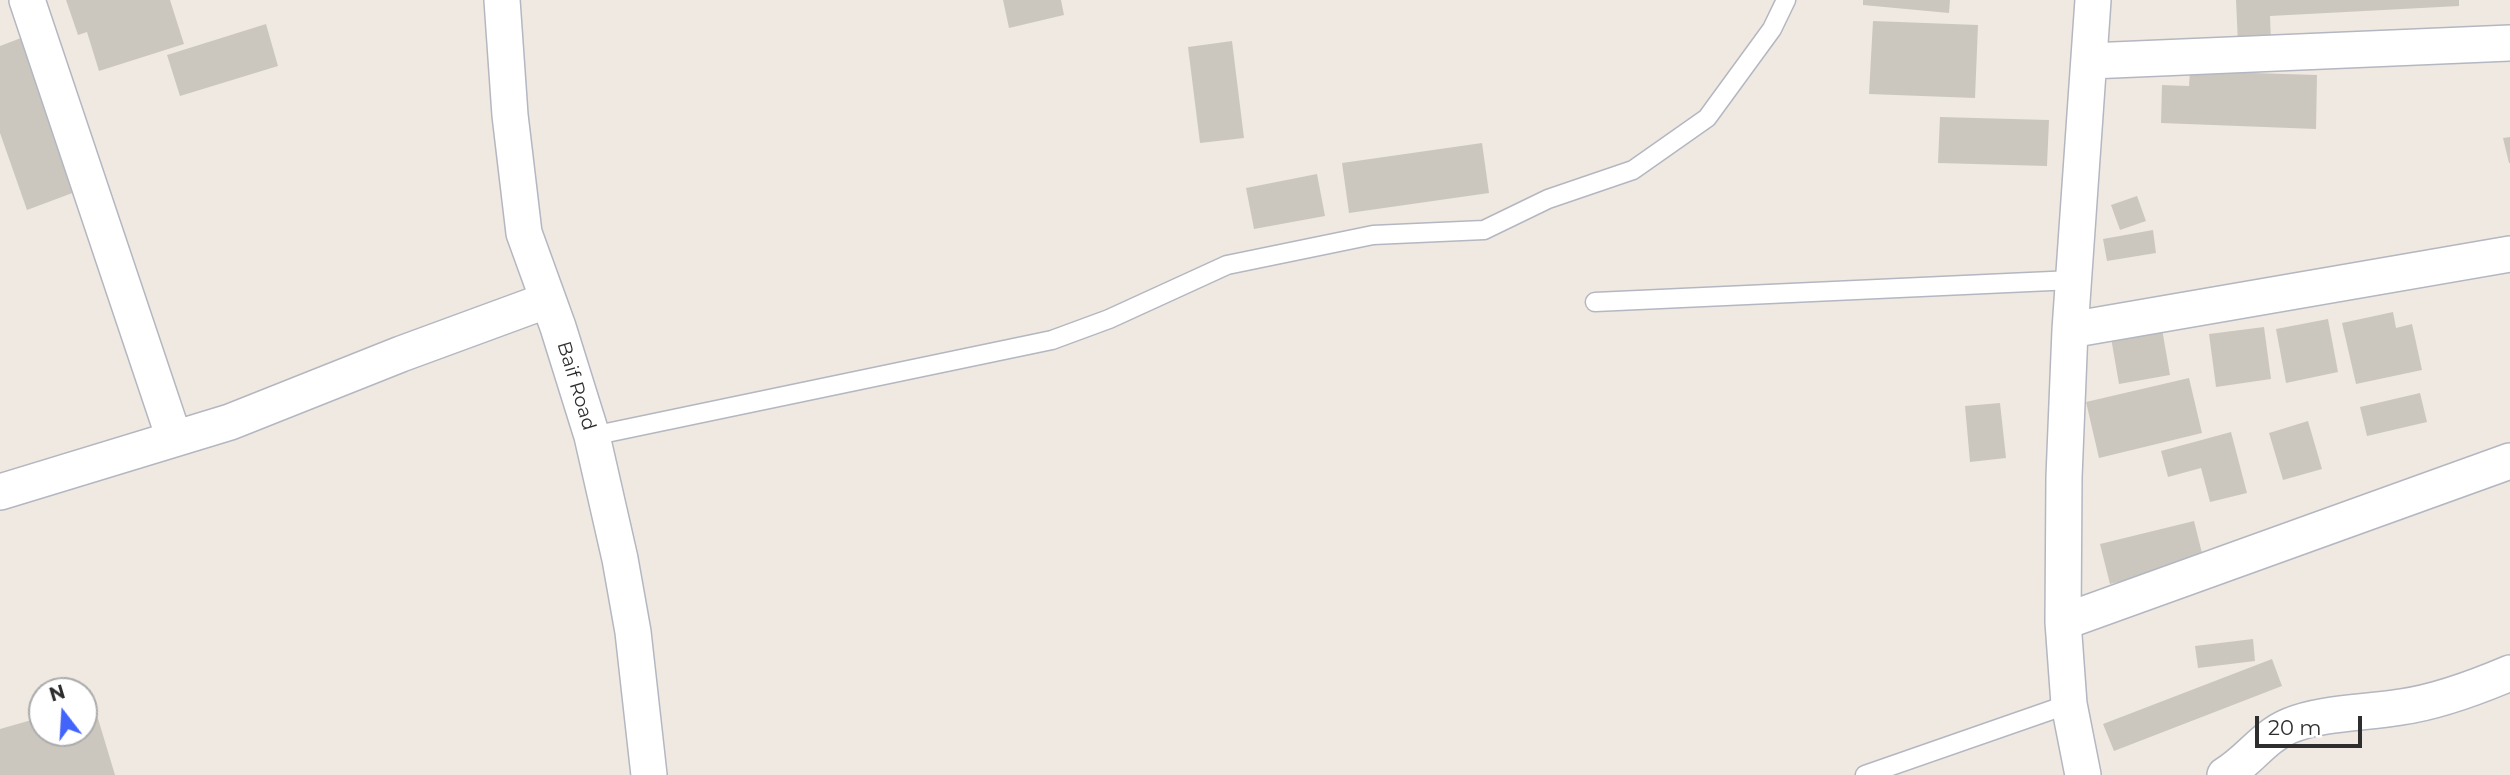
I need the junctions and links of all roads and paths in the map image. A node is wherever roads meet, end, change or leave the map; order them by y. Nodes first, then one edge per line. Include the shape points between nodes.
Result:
1 (27, 0) edge
2 (502, 0) edge
3 (1786, 0) edge
4 (2093, 0) edge
5 (2510, 43) edge
6 (2090, 61) junction
7 (2510, 254) edge
8 (2073, 280) junction
9 (548, 300) junction
10 (1595, 302) dead end
11 (2070, 330) junction
12 (592, 436) junction
13 (174, 438) junction
14 (2510, 461) edge
15 (2, 484) edge
16 (2063, 622) junction
17 (2510, 673) edge
18 (2069, 704) junction
19 (649, 775) edge
20 (1865, 775) edge
21 (2083, 775) edge
22 (2225, 775) edge

1 - 13 street
2 - 9 street, Baif Road via 524,233
3 - 12 lane via 1772,29 1707,118 1633,170 1548,199 1484,230 1373,235 1227,265 1052,340
4 - 6 street
5 - 6 street
6 - 8 street
7 - 11 street
8 - 10 lane
8 - 11 street
9 - 12 street, Baif Road
9 - 13 street via 230,422
11 - 16 street
12 - 19 street, Baif Road via 633,632
13 - 15 street
14 - 16 street
16 - 18 street
17 - 22 street via 2405,707 2291,725 2265,740
18 - 20 lane
18 - 21 street

